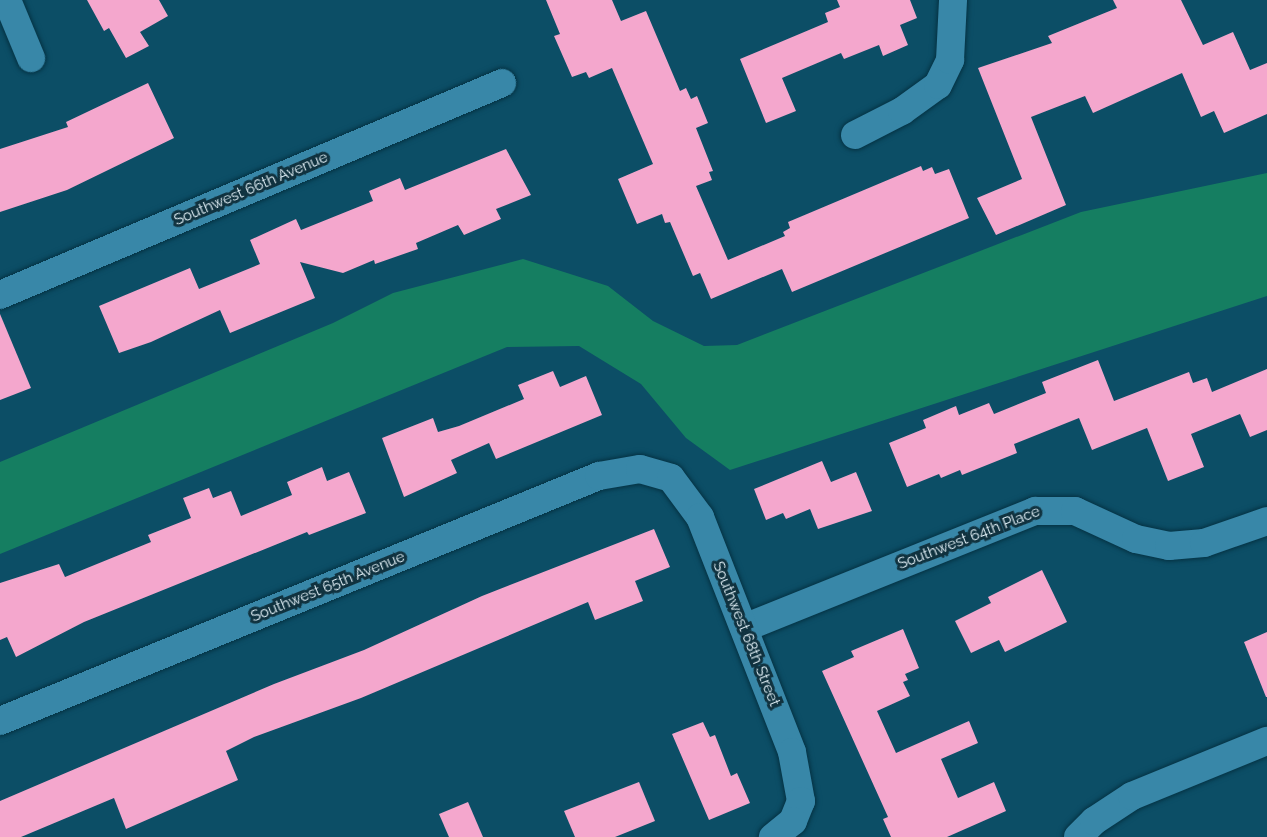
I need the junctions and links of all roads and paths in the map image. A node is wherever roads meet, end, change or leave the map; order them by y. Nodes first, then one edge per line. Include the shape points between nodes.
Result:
1 (8, 0) edge
2 (953, 0) edge
3 (31, 58) dead end
4 (502, 83) dead end
5 (855, 135) dead end
6 (0, 295) edge
7 (659, 472) joint
8 (1267, 521) edge
9 (744, 628) junction
10 (0, 721) edge
11 (1267, 741) edge
12 (773, 837) edge
13 (1078, 837) edge

1 - 3 street
2 - 5 street via 950,60 938,85 902,111
4 - 6 street, Southwest 66th Avenue
7 - 9 street, Southwest 68th Street via 681,489 696,510
7 - 10 street, Southwest 65th Avenue via 611,472
8 - 9 street, Southwest 64th Place via 1204,543 1169,546 1136,539 1075,511 1035,511
9 - 12 street, Southwest 68th Street via 792,752 801,788 799,811
11 - 13 street via 1132,796 1094,821

